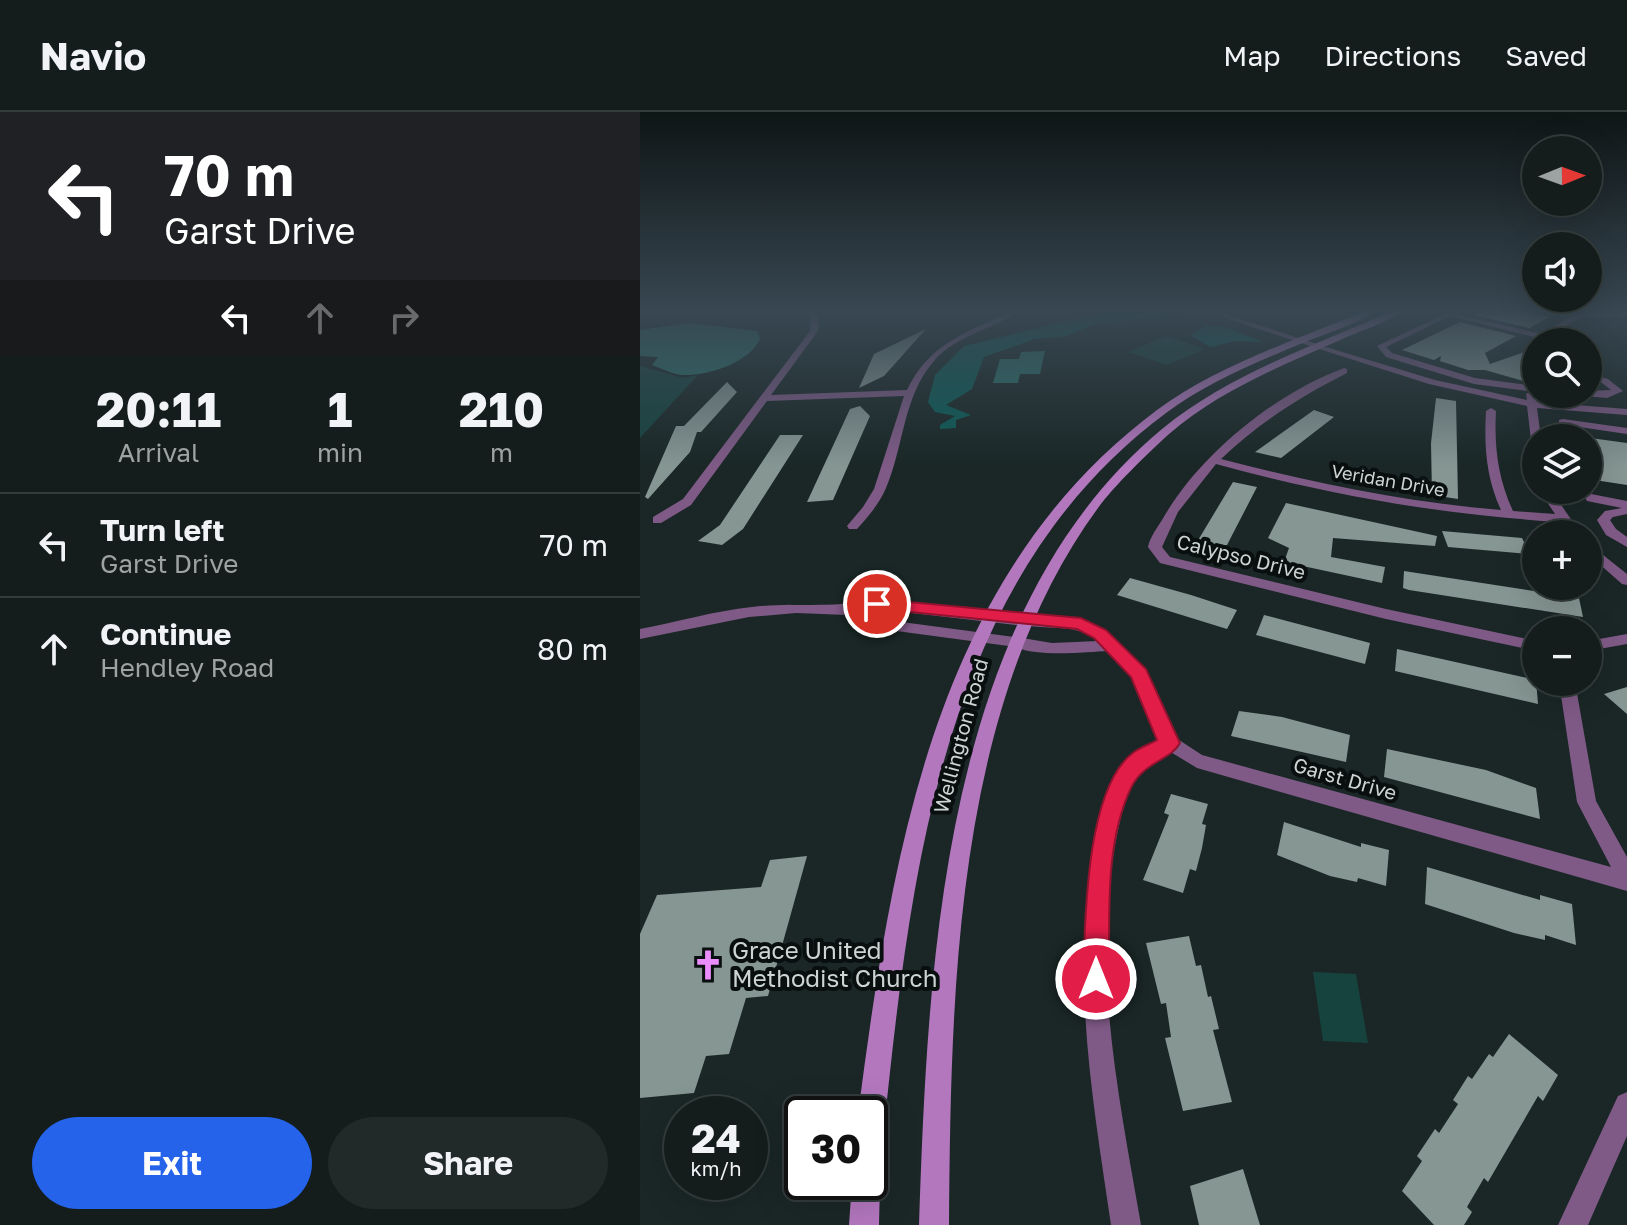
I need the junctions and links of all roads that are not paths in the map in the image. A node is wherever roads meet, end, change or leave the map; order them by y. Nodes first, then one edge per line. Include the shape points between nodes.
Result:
1 (790, 363) edge
2 (929, 363) edge
3 (1253, 363) edge
4 (1281, 363) edge
5 (1372, 363) edge
6 (1414, 363) edge
7 (1344, 371) dead end
8 (1602, 380) edge
9 (1522, 387) edge
10 (912, 393) junction
11 (1602, 395) edge
12 (764, 398) junction
13 (1522, 402) edge
14 (1577, 408) edge
15 (1491, 411) dead end
16 (1622, 412) edge
17 (1563, 422) dead end
18 (1627, 422) edge
19 (1627, 431) edge
20 (1213, 460) junction
21 (1602, 501) edge
22 (1553, 504) edge
23 (1627, 508) edge
24 (1509, 515) junction
25 (1561, 518) joint
26 (657, 520) dead end
27 (853, 526) dead end
28 (1627, 543) edge
29 (1602, 559) edge
30 (1627, 581) edge
31 (851, 610) junction
32 (988, 617) junction
33 (1020, 631) junction
34 (640, 634) edge
35 (980, 637) junction
36 (1627, 639) edge
37 (1522, 643) edge
38 (1602, 643) edge
39 (1108, 646) junction
40 (1569, 696) edge
41 (1170, 743) junction
42 (1627, 879) edge
43 (874, 1096) edge
44 (1627, 1105) edge
45 (865, 1200) edge
46 (864, 1225) edge
47 (934, 1225) edge
48 (1126, 1225) edge
49 (1573, 1225) edge

1 - 12 street
2 - 10 street
3 - 32 main road, Wellington Road via 1200,387 1122,443 1050,520
4 - 33 main road, Wellington Road via 1237,383 1163,433 1088,511
5 - 13 street
6 - 9 street via 1458,377
7 - 20 street, Calypso Drive via 1268,413
8 - 11 street via 1618,391
10 - 12 street
10 - 27 street via 874,501
12 - 26 street via 687,502
14 - 16 street
15 - 24 street via 1495,488
16 - 18 street
17 - 19 street
20 - 24 street, Veridan Drive via 1375,499
20 - 37 street, Calypso Drive via 1181,496 1156,541 1165,560
21 - 23 street
22 - 25 street
23 - 28 street via 1603,520
24 - 25 street, Veridan Drive
29 - 30 street
31 - 32 street via 877,604
31 - 34 street via 762,610
31 - 35 street via 859,621
32 - 33 street
32 - 35 main road, Wellington Road
33 - 35 street
33 - 39 street via 1052,648
33 - 39 street via 1081,624 1100,634
33 - 47 main road, Wellington Road via 983,747 958,870 944,987
35 - 43 main road, Wellington Road via 923,803 893,943
36 - 38 street
39 - 41 street via 1122,653 1139,674
40 - 42 street via 1587,802
41 - 42 street, Garst Drive via 1197,761
41 - 48 street via 1140,759 1121,785 1098,888 1098,1022
44 - 49 street
45 - 46 main road

